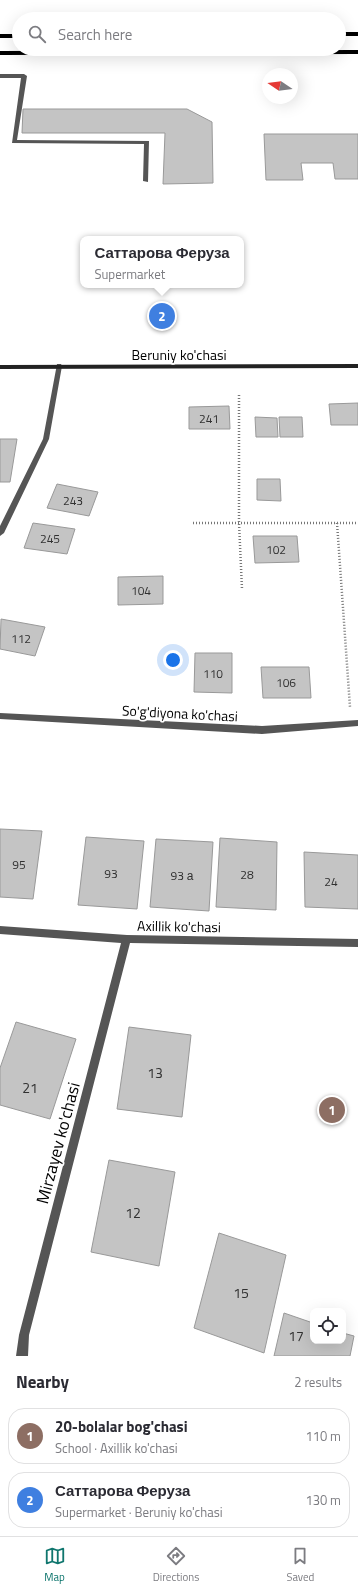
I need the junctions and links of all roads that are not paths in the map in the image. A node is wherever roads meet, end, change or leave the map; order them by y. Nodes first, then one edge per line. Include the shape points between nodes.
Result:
1 (346, 34) edge
2 (358, 34) edge
3 (0, 36) edge
4 (12, 36) edge
5 (346, 52) edge
6 (358, 52) edge
7 (0, 53) edge
8 (12, 53) edge
9 (0, 76) edge
10 (146, 182) dead end
11 (60, 366) junction
12 (358, 366) edge
13 (0, 367) edge
14 (0, 533) edge
15 (0, 716) edge
16 (355, 724) edge
17 (0, 930) edge
18 (127, 939) junction
19 (358, 943) edge
20 (22, 1356) edge

1 - 2 highway
3 - 4 highway
5 - 6 highway
7 - 8 highway
9 - 10 street via 24,76 14,142 147,142
11 - 12 street, Beruniy ko'chasi
11 - 13 street, Beruniy ko'chasi
11 - 14 street via 46,439
15 - 16 street, So'g'diyona ko'chasi via 262,730
17 - 18 street, Axillik ko'chasi
18 - 19 street, Axillik ko'chasi
18 - 20 street, Mirzayev ko'chasi via 24,1335

